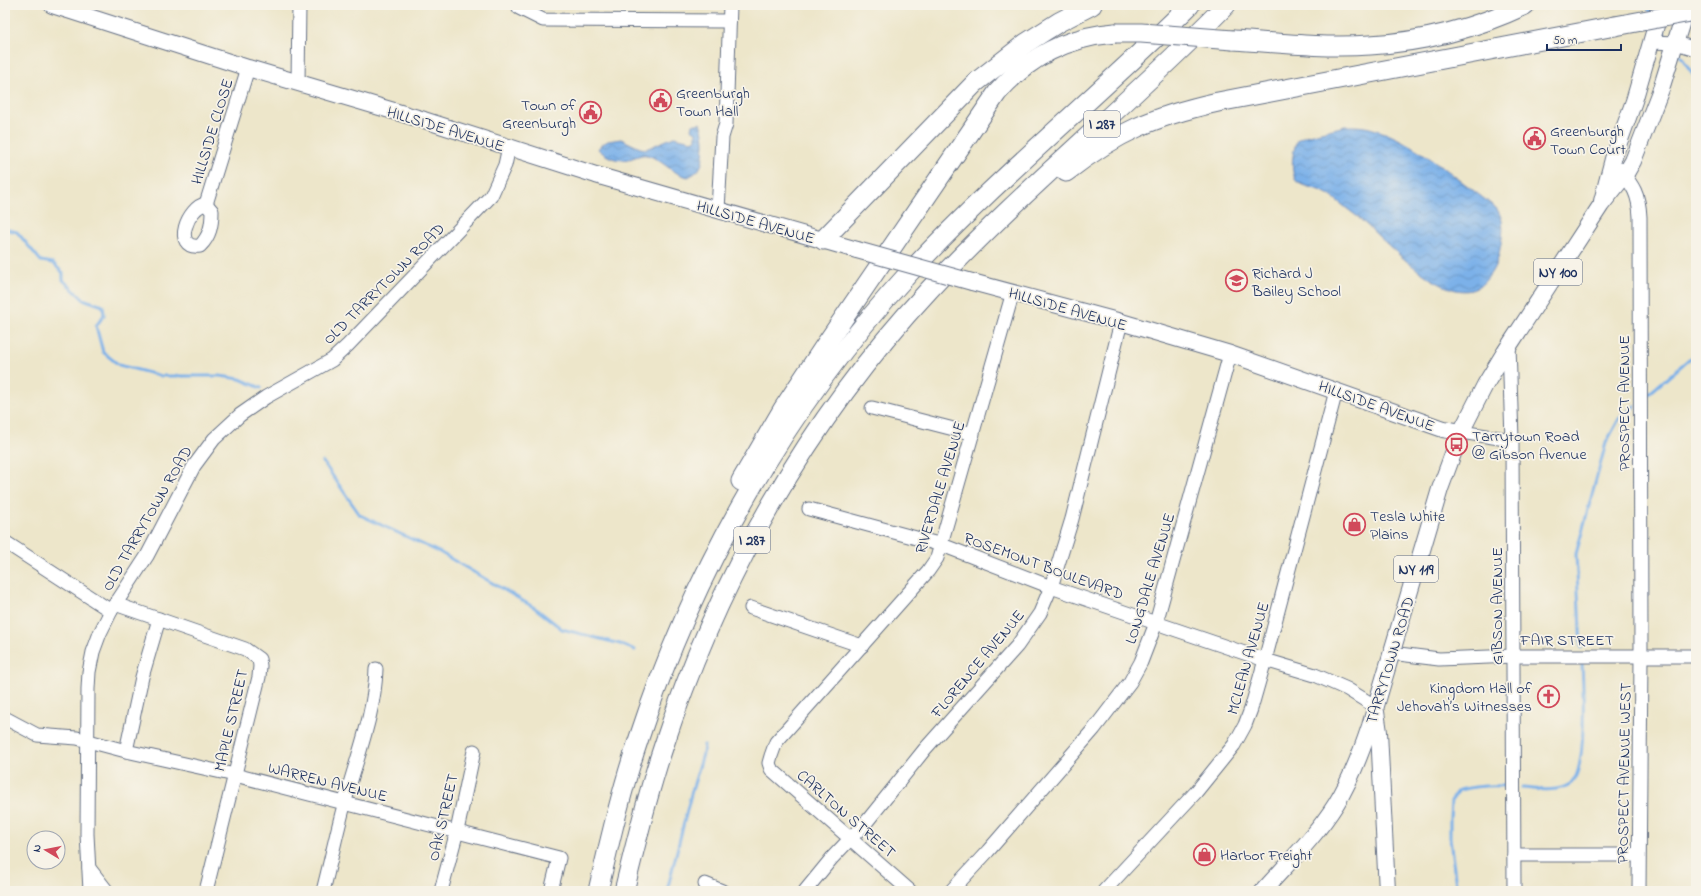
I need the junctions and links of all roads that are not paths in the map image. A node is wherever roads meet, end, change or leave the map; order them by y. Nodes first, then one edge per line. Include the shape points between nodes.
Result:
1 (52, 5) edge
2 (299, 5) edge
3 (730, 5) edge
4 (1092, 5) edge
5 (1190, 5) edge
6 (1226, 5) edge
7 (1525, 5) edge
8 (1662, 5) edge
9 (1687, 5) edge
10 (519, 8) dead end
11 (1696, 10) edge
12 (729, 21) junction
13 (1652, 42) junction
14 (1676, 43) junction
15 (1696, 49) edge
16 (248, 68) junction
17 (298, 83) junction
18 (509, 148) junction
19 (1613, 159) junction
20 (1625, 175) junction
21 (206, 204) dead end
22 (1601, 205) junction
23 (718, 210) junction
24 (823, 240) junction
25 (976, 241) junction
26 (1013, 292) junction
27 (1121, 322) junction
28 (1509, 345) junction
29 (1230, 354) junction
30 (1336, 391) junction
31 (872, 408) dead end
32 (1461, 432) junction
33 (973, 434) junction
34 (1512, 440) junction
35 (809, 508) dead end
36 (5, 542) edge
37 (942, 545) junction
38 (1051, 587) junction
39 (113, 607) junction
40 (750, 608) dead end
41 (159, 619) junction
42 (1156, 624) junction
43 (862, 646) junction
44 (1391, 653) junction
45 (1514, 656) junction
46 (1641, 656) junction
47 (1696, 656) edge
48 (1265, 660) junction
49 (376, 668) dead end
50 (650, 706) junction
51 (1376, 707) junction
52 (5, 718) edge
53 (87, 741) junction
54 (126, 751) junction
55 (474, 751) dead end
56 (771, 756) joint
57 (235, 775) junction
58 (344, 802) junction
59 (457, 831) junction
60 (851, 838) junction
61 (1514, 855) junction
62 (1638, 855) junction
63 (89, 868) junction
64 (705, 884) dead end
65 (90, 891) edge
66 (107, 891) edge
67 (206, 891) edge
68 (323, 891) edge
69 (441, 891) edge
70 (551, 891) edge
71 (598, 891) edge
72 (624, 891) edge
73 (722, 891) edge
74 (805, 891) edge
75 (910, 891) edge
76 (951, 891) edge
77 (1104, 891) edge
78 (1263, 891) edge
79 (1387, 891) edge
80 (1514, 891) edge
81 (1639, 891) edge

1 - 16 main road, HILLSIDE AVENUE
2 - 17 street
3 - 12 street
4 - 24 highway via 1026,43 975,83
5 - 50 highway, I 287 via 933,248 838,358 776,447 722,541 681,626
6 - 25 highway, I 287
7 - 50 highway, bridge via 1493,19 1452,32 1391,43 1346,46 1141,33 1099,34 1072,40 1042,54 1016,73 989,104 824,347 746,471 695,570 670,638
8 - 13 main road, TARRYTOWN ROAD / NY 100
9 - 14 main road, TARRYTOWN ROAD / NY 100
10 - 12 street via 543,20
11 - 25 highway, bridge via 1218,102 1158,118 1102,145
12 - 23 street via 726,124 722,138
13 - 14 street
13 - 19 main road, TARRYTOWN ROAD / NY 100
14 - 15 street
14 - 20 main road, TARRYTOWN ROAD / NY 100 via 1654,106
16 - 17 main road, HILLSIDE AVENUE
16 - 21 street, HILLSIDE CLOSE
17 - 18 main road, HILLSIDE AVENUE
18 - 23 main road, HILLSIDE AVENUE
18 - 39 street, OLD TARRYTOWN ROAD via 506,165 491,196 348,345 332,360 266,397 240,415 214,439 194,466 147,556
19 - 20 street, PROSPECT AVENUE
19 - 22 main road, TARRYTOWN ROAD / NY 100
20 - 22 main road, TARRYTOWN ROAD / NY 100
20 - 46 street, PROSPECT AVENUE via 1638,197 1640,217
22 - 28 main road, TARRYTOWN ROAD / NY 100
23 - 24 main road, HILLSIDE AVENUE
24 - 26 main road, HILLSIDE AVENUE, bridge
25 - 72 highway, I 287 via 903,319 854,379 798,461 748,547 713,617 674,714 652,782
26 - 27 main road, HILLSIDE AVENUE
26 - 33 street, RIVERDALE AVENUE
27 - 29 main road, HILLSIDE AVENUE
27 - 38 street, FLORENCE AVENUE via 1072,519
28 - 32 main road, TARRYTOWN ROAD / NY 100
28 - 34 street, GIBSON AVENUE
29 - 30 main road, HILLSIDE AVENUE
29 - 42 street, LONGDALE AVENUE
30 - 32 main road, HILLSIDE AVENUE via 1443,429
30 - 48 street, MCLEAN AVENUE
31 - 33 street
32 - 34 street
32 - 44 main road, TARRYTOWN ROAD / NY 119 via 1440,489
33 - 37 street, RIVERDALE AVENUE
34 - 45 street, GIBSON AVENUE
35 - 37 street, ROSEMONT BOULEVARD
36 - 39 street, MAPLE STREET
37 - 38 street, ROSEMONT BOULEVARD
37 - 43 street, RIVERDALE AVENUE via 928,571
38 - 42 street, ROSEMONT BOULEVARD
38 - 60 street, FLORENCE AVENUE via 1040,613 1017,646 925,749
39 - 41 street, MAPLE STREET
39 - 53 street, OLD TARRYTOWN ROAD via 100,633 89,672
40 - 43 street
41 - 54 street via 142,677
41 - 57 street, MAPLE STREET via 246,650 258,659 259,677
42 - 48 street, ROSEMONT BOULEVARD
42 - 76 street, LONGDALE AVENUE via 1130,682 1094,729
43 - 56 street, RIVERDALE AVENUE via 776,742
44 - 45 street, FAIR STREET via 1439,659
44 - 51 main road, TARRYTOWN ROAD / NY 119
45 - 46 street, FAIR STREET
45 - 61 street, GIBSON AVENUE
46 - 47 street, FAIR STREET
46 - 62 street, PROSPECT AVENUE WEST
48 - 51 street, ROSEMONT BOULEVARD via 1315,675 1347,689
48 - 77 street, MCLEAN AVENUE via 1251,710 1234,745 1196,792
49 - 58 street via 371,709
50 - 71 highway, I 287 via 621,795
51 - 78 main road, TARRYTOWN ROAD / NY 119 via 1359,758 1336,805
51 - 79 main road
52 - 53 street, WARREN AVENUE via 37,734
53 - 54 street, WARREN AVENUE
53 - 63 street, OLD TARRYTOWN ROAD
54 - 57 street, WARREN AVENUE
55 - 59 street, OAK STREET
56 - 60 street, CARLTON STREET via 771,769
57 - 58 street, WARREN AVENUE
57 - 67 street, MAPLE STREET
58 - 59 street, WARREN AVENUE
58 - 68 street
59 - 69 street, OAK STREET
59 - 70 street, WARREN AVENUE via 559,858
60 - 74 street, FLORENCE AVENUE
60 - 75 street, CARLTON STREET
61 - 62 street
61 - 80 street, GIBSON AVENUE
62 - 81 street, PROSPECT AVENUE WEST
63 - 65 street, OLD TARRYTOWN ROAD
63 - 66 street
64 - 73 street

